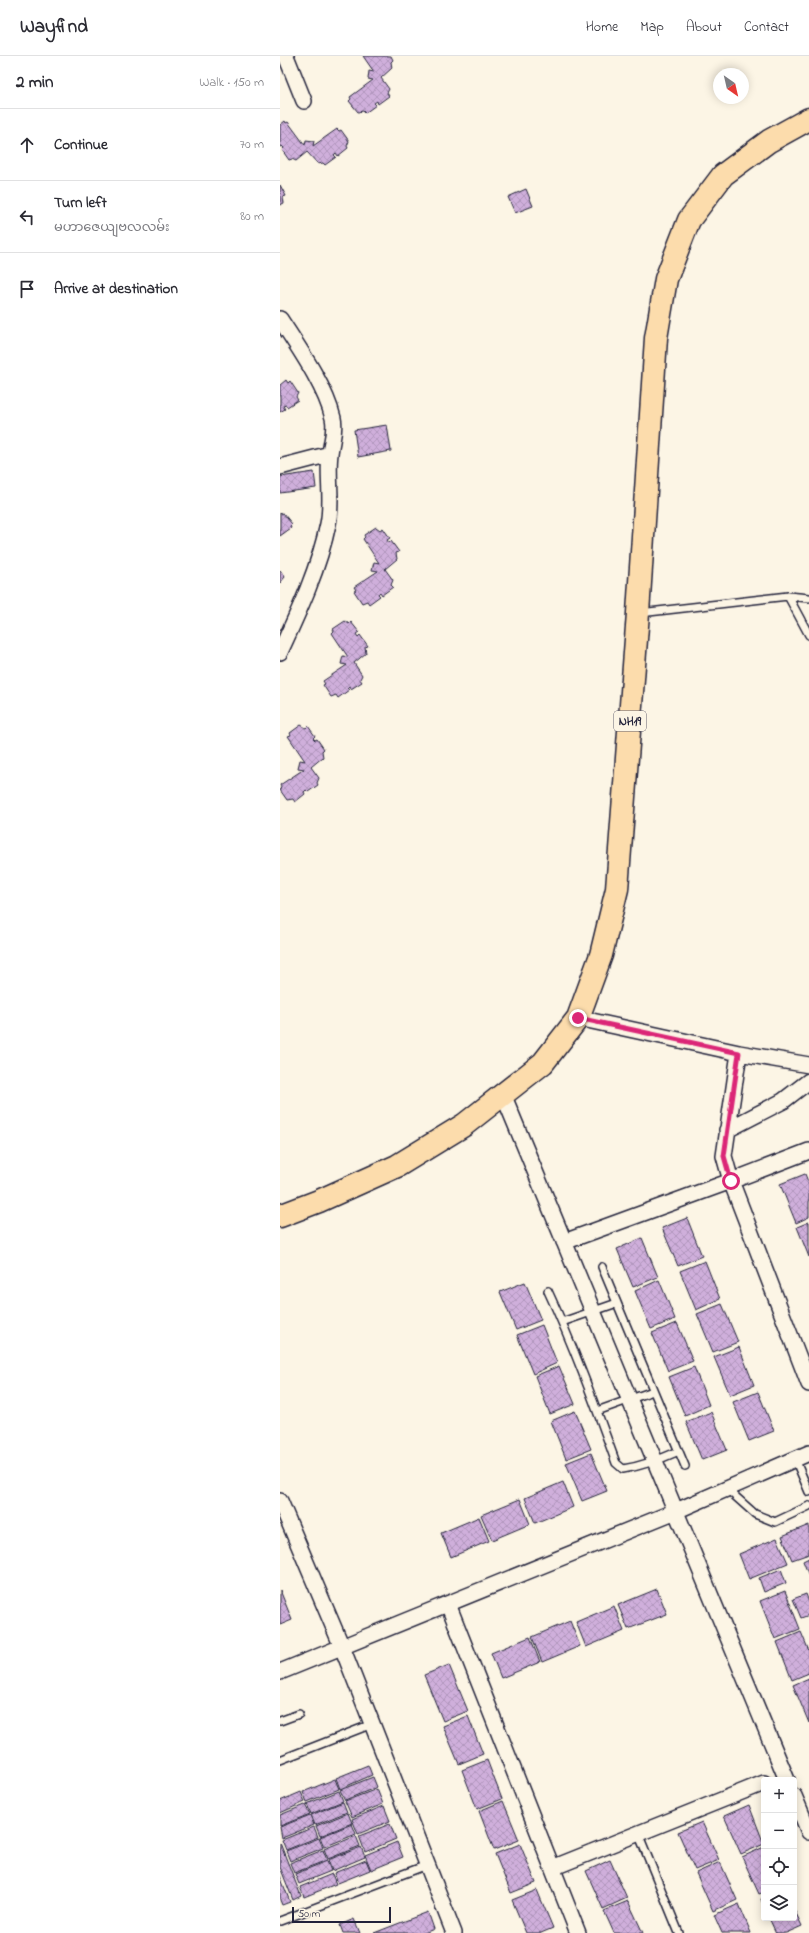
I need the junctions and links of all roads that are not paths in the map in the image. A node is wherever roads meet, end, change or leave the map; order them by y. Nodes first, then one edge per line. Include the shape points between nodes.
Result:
1 (286, 56) edge
2 (304, 101) dead end
3 (809, 120) edge
4 (280, 319) edge
5 (330, 454) junction
6 (280, 467) edge
7 (788, 596) junction
8 (809, 598) edge
9 (638, 613) junction
10 (809, 635) edge
11 (280, 652) edge
12 (578, 1018) junction
13 (739, 1053) junction
14 (809, 1065) edge
15 (809, 1081) edge
16 (503, 1094) junction
17 (727, 1130) junction
18 (809, 1151) edge
19 (731, 1181) junction
20 (280, 1216) edge
21 (564, 1242) junction
22 (602, 1267) dead end
23 (548, 1291) dead end
24 (617, 1303) junction
25 (593, 1310) junction
26 (562, 1322) junction
27 (809, 1384) edge
28 (654, 1391) junction
29 (630, 1400) junction
30 (597, 1410) junction
31 (679, 1451) junction
32 (809, 1453) edge
33 (795, 1459) junction
34 (655, 1461) junction
35 (685, 1466) dead end
36 (727, 1489) junction
37 (809, 1492) edge
38 (280, 1501) edge
39 (809, 1506) edge
40 (676, 1511) junction
41 (448, 1604) junction
42 (342, 1647) junction
43 (280, 1672) edge
44 (299, 1714) dead end
45 (280, 1721) edge
46 (372, 1724) junction
47 (280, 1760) edge
48 (782, 1777) edge
49 (761, 1784) edge
50 (797, 1803) edge
51 (808, 1828) edge
52 (638, 1833) junction
53 (427, 1865) junction
54 (552, 1868) junction
55 (280, 1921) edge
56 (454, 1933) edge
57 (578, 1933) edge
58 (679, 1933) edge

1 - 2 street
3 - 9 highway, NH19 via 769,141 723,175 688,220 666,279 656,338
4 - 5 street via 326,398 333,419 334,435
5 - 6 street
5 - 11 street via 328,523 317,562
7 - 8 lane
7 - 9 lane
7 - 10 lane
9 - 12 highway, NH19 via 617,888 601,955
12 - 13 street
12 - 16 highway, NH19 via 543,1063
13 - 14 street
13 - 17 street
15 - 17 street via 783,1101
16 - 20 highway, NH19 via 464,1126 397,1166
16 - 21 street
17 - 19 street via 724,1156
18 - 19 street
19 - 21 street
19 - 27 street
21 - 25 street
22 - 24 lane
23 - 26 lane
24 - 25 lane
24 - 28 lane
25 - 26 lane
25 - 29 street
26 - 30 lane
28 - 29 lane
28 - 31 lane
29 - 30 lane
29 - 34 street
30 - 34 lane via 616,1463 623,1469
31 - 34 lane
31 - 35 lane
32 - 33 street
33 - 36 street
33 - 37 lane
34 - 40 street
36 - 39 lane via 755,1514 775,1522
36 - 40 street
38 - 42 street
40 - 41 street
40 - 48 street
41 - 42 street
41 - 54 street
42 - 43 street
42 - 46 street
44 - 45 lane
46 - 47 lane
46 - 53 street
49 - 52 street
50 - 51 street
52 - 54 street
52 - 58 lane
53 - 55 lane
53 - 56 street
54 - 57 street

